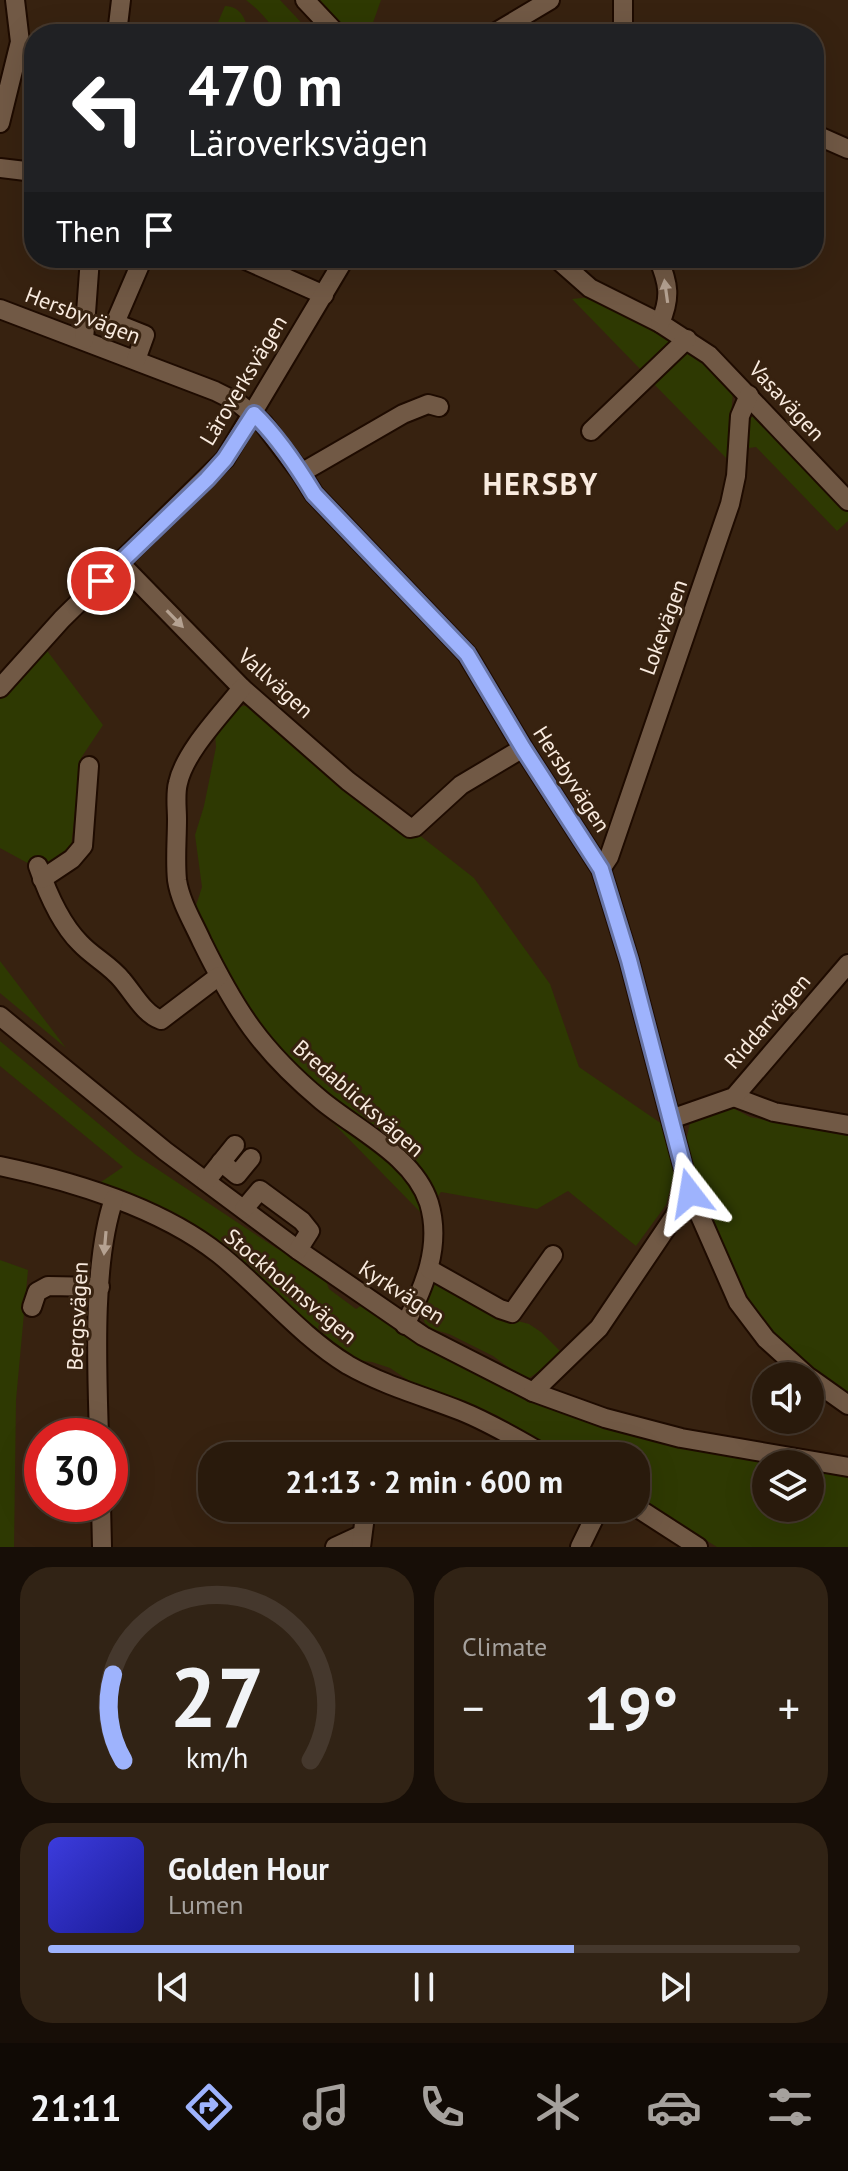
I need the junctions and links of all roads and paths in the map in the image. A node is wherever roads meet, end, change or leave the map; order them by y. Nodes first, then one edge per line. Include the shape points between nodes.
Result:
1 (121, 0) edge
2 (305, 0) edge
3 (550, 0) edge
4 (623, 0) edge
5 (16, 4) edge
6 (0, 24) edge
7 (118, 24) edge
8 (328, 24) edge
9 (510, 24) edge
10 (623, 24) edge
11 (0, 123) edge
12 (824, 138) edge
13 (848, 149) edge
14 (0, 168) edge
15 (24, 171) edge
16 (89, 268) edge
17 (139, 268) edge
18 (263, 268) edge
19 (339, 268) edge
20 (567, 268) edge
21 (662, 268) edge
22 (324, 295) junction
23 (0, 309) edge
24 (660, 323) junction
25 (687, 339) junction
26 (84, 340) junction
27 (136, 360) junction
28 (749, 395) junction
29 (439, 407) dead end
30 (254, 414) junction
31 (591, 431) dead end
32 (301, 473) junction
33 (848, 501) edge
34 (120, 563) junction
35 (0, 688) edge
36 (242, 688) junction
37 (523, 748) junction
38 (89, 766) dead end
39 (601, 869) junction
40 (848, 964) edge
41 (219, 976) junction
42 (0, 1016) edge
43 (734, 1097) junction
44 (671, 1119) junction
45 (848, 1125) edge
46 (235, 1145) dead end
47 (251, 1158) dead end
48 (221, 1162) junction
49 (0, 1166) edge
50 (206, 1181) junction
51 (690, 1193) junction
52 (114, 1199) junction
53 (553, 1255) dead end
54 (429, 1269) junction
55 (100, 1287) junction
56 (32, 1307) dead end
57 (405, 1325) junction
58 (791, 1362) edge
59 (824, 1388) edge
60 (533, 1392) junction
61 (848, 1405) edge
62 (98, 1418) edge
63 (523, 1442) edge
64 (848, 1467) edge
65 (650, 1516) edge
66 (101, 1522) edge
67 (592, 1522) edge
68 (361, 1541) edge
69 (102, 1547) edge
70 (335, 1547) edge
71 (580, 1547) edge
72 (698, 1547) edge

1 - 7 street
2 - 8 street
3 - 9 street
4 - 10 street
5 - 6 street
5 - 11 street via 20,42
12 - 13 street
14 - 15 street
16 - 26 street
17 - 27 street via 115,323 145,335
18 - 22 street
19 - 22 street, Läroverksvägen
20 - 24 street, Vasavägen via 590,288
24 -> 21 street via 668,303
22 - 30 street, Läroverksvägen
23 - 26 street, Hersbyvägen
24 - 25 street, Vasavägen
25 - 28 street, Vasavägen
25 - 31 street
26 - 27 street, Hersbyvägen
27 - 30 street, Hersbyvägen via 215,391
28 - 33 street, Vasavägen
28 - 39 street, Lokevägen via 740,416 736,476 720,537
29 - 32 street via 428,404 403,414
30 - 32 street, Hersbyvägen
30 - 34 street, Läroverksvägen via 225,459
32 - 37 street, Hersbyvägen via 314,494 467,654
34 - 35 street, Läroverksvägen
34 -> 36 street, Vallvägen
36 - 37 street, Vallvägen via 410,828 461,785
36 - 41 street, Bredablicksvägen via 194,750 177,784 177,880
37 - 39 street, Hersbyvägen
38 - 41 street via 83,846 72,859 40,872 68,929 161,1020
39 - 44 street, Hersbyvägen
40 - 43 street, Riddarvägen
41 - 54 street, Bredablicksvägen via 246,1024 276,1060 411,1172 429,1203 434,1246
42 - 50 street, Kyrkvägen
43 - 44 street, Riddarvägen
43 - 45 street via 774,1112
44 - 51 street, Hersbyvägen
46 - 48 street
47 - 48 street via 237,1175
48 - 50 street
49 - 52 street, Stockholmsvägen
50 - 57 street, Kyrkvägen
51 - 58 street, Hersbyvägen via 738,1302
51 - 60 street via 599,1328
52 -> 55 street, Bergsvägen
52 - 63 street, Stockholmsvägen via 182,1230 217,1253 322,1348 349,1365
53 - 54 street via 512,1313
54 - 57 street, Bredablicksvägen
55 - 56 street via 48,1286 37,1292
55 - 62 street, Bergsvägen
57 - 60 street, Kyrkvägen
59 - 61 street, Hersbyvägen
60 - 64 street, Kyrkvägen via 640,1429
65 - 72 street
66 - 69 street
67 - 71 street
68 - 70 street

